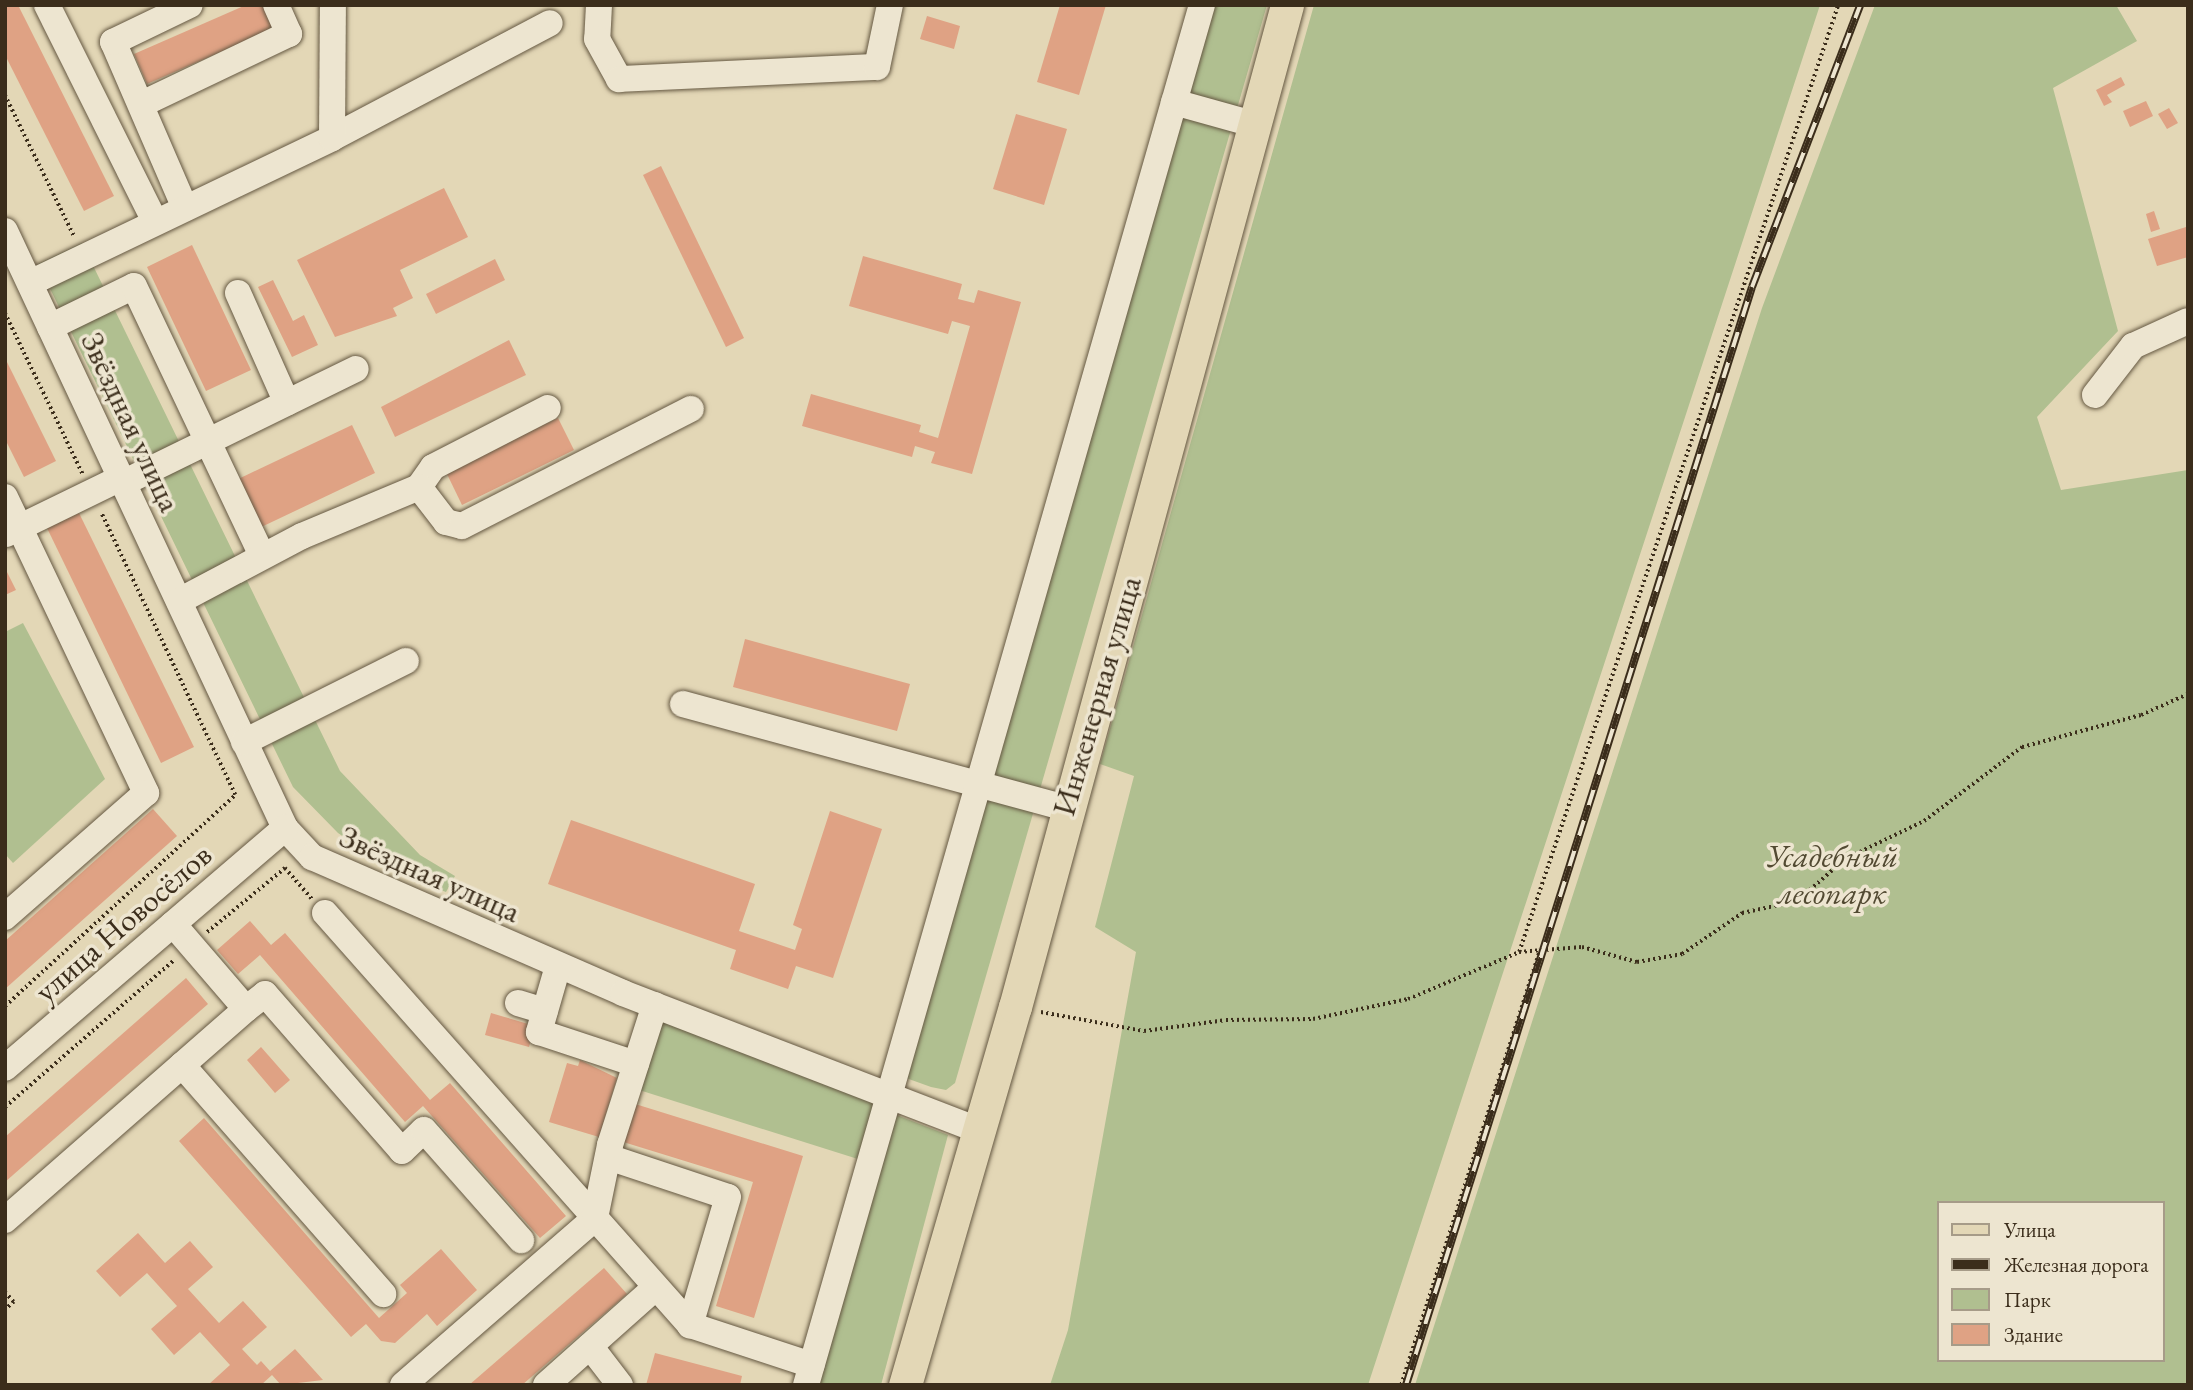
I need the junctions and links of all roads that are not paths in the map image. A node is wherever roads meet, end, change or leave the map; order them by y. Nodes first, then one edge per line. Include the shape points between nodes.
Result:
1 (47, 5) edge
2 (190, 5) edge
3 (276, 5) edge
4 (333, 5) edge
5 (599, 5) edge
6 (890, 5) edge
7 (1202, 5) edge
8 (1287, 5) edge
9 (550, 23) dead end
10 (1174, 102) junction
11 (142, 104) junction
12 (1253, 124) junction
13 (332, 138) junction
14 (185, 208) junction
15 (155, 222) junction
16 (5, 231) edge
17 (30, 283) junction
18 (238, 293) dead end
19 (2188, 321) edge
20 (50, 327) junction
21 (356, 369) dead end
22 (2095, 395) dead end
23 (287, 403) junction
24 (548, 408) dead end
25 (691, 409) dead end
26 (208, 442) junction
27 (122, 481) junction
28 (419, 487) junction
29 (5, 497) edge
30 (13, 531) edge
31 (262, 556) junction
32 (179, 601) junction
33 (406, 661) dead end
34 (683, 704) dead end
35 (244, 742) junction
36 (980, 783) junction
37 (1066, 808) junction
38 (285, 828) junction
39 (325, 914) road end
40 (5, 917) edge
41 (173, 925) junction
42 (558, 966) junction
43 (518, 1003) dead end
44 (655, 1005) junction
45 (246, 1009) junction
46 (545, 1011) junction
47 (636, 1063) junction
48 (182, 1065) junction
49 (5, 1068) edge
50 (890, 1096) junction
51 (978, 1129) junction
52 (608, 1157) junction
53 (596, 1219) junction
54 (5, 1220) edge
55 (520, 1240) dead end
56 (656, 1287) junction
57 (383, 1294) dead end
58 (690, 1325) junction
59 (590, 1346) junction
60 (809, 1375) edge
61 (403, 1385) edge
62 (546, 1385) edge
63 (620, 1385) edge
64 (905, 1385) edge

1 - 15 street
2 - 11 street via 113,43
3 - 11 street via 289,34
4 - 13 street
5 - 6 street via 597,39 619,79 877,67
7 - 10 street
8 - 12 main road, Инженерная улица
9 - 13 street
10 - 12 street
10 - 36 street
11 - 14 street
12 - 37 main road, Инженерная улица
13 - 14 street
14 - 15 street
15 - 17 street
16 - 17 street, Звёздная улица
17 - 20 street, Звёздная улица
18 - 23 street
19 - 22 street via 2133,346
20 - 26 street via 134,286
20 - 27 street, Звёздная улица
21 - 23 street
23 - 26 street
24 - 28 street via 433,467
25 - 28 street via 462,526 446,522
26 - 27 street
26 - 31 street
27 - 30 street
27 - 32 street, Звёздная улица
28 - 31 street
29 - 30 street
30 - 40 street via 146,793
31 - 32 street
32 - 35 street, Звёздная улица
33 - 35 street
34 - 36 street
35 - 38 street, Звёздная улица
36 - 37 street
36 - 50 street
37 - 51 main road, Инженерная улица
38 - 41 street, улица Новосёлов
38 - 42 street, Звёздная улица via 312,857 348,878
39 - 53 street
41 - 45 street
41 - 49 street, улица Новосёлов
42 - 44 street, Звёздная улица
42 - 46 street
43 - 46 street
44 - 47 street
44 - 50 street, Звёздная улица
45 - 48 street
45 - 55 street via 265,994 402,1151 424,1130
46 - 47 street via 539,1032
47 - 52 street
48 - 54 street
48 - 57 street
50 - 51 street, Звёздная улица
50 - 60 street
51 - 64 main road, Инженерная улица
52 - 53 street
52 - 58 street via 728,1197
53 - 56 street
53 - 61 street
56 - 58 street
56 - 59 street
58 - 60 street
59 - 62 street
59 - 63 street

